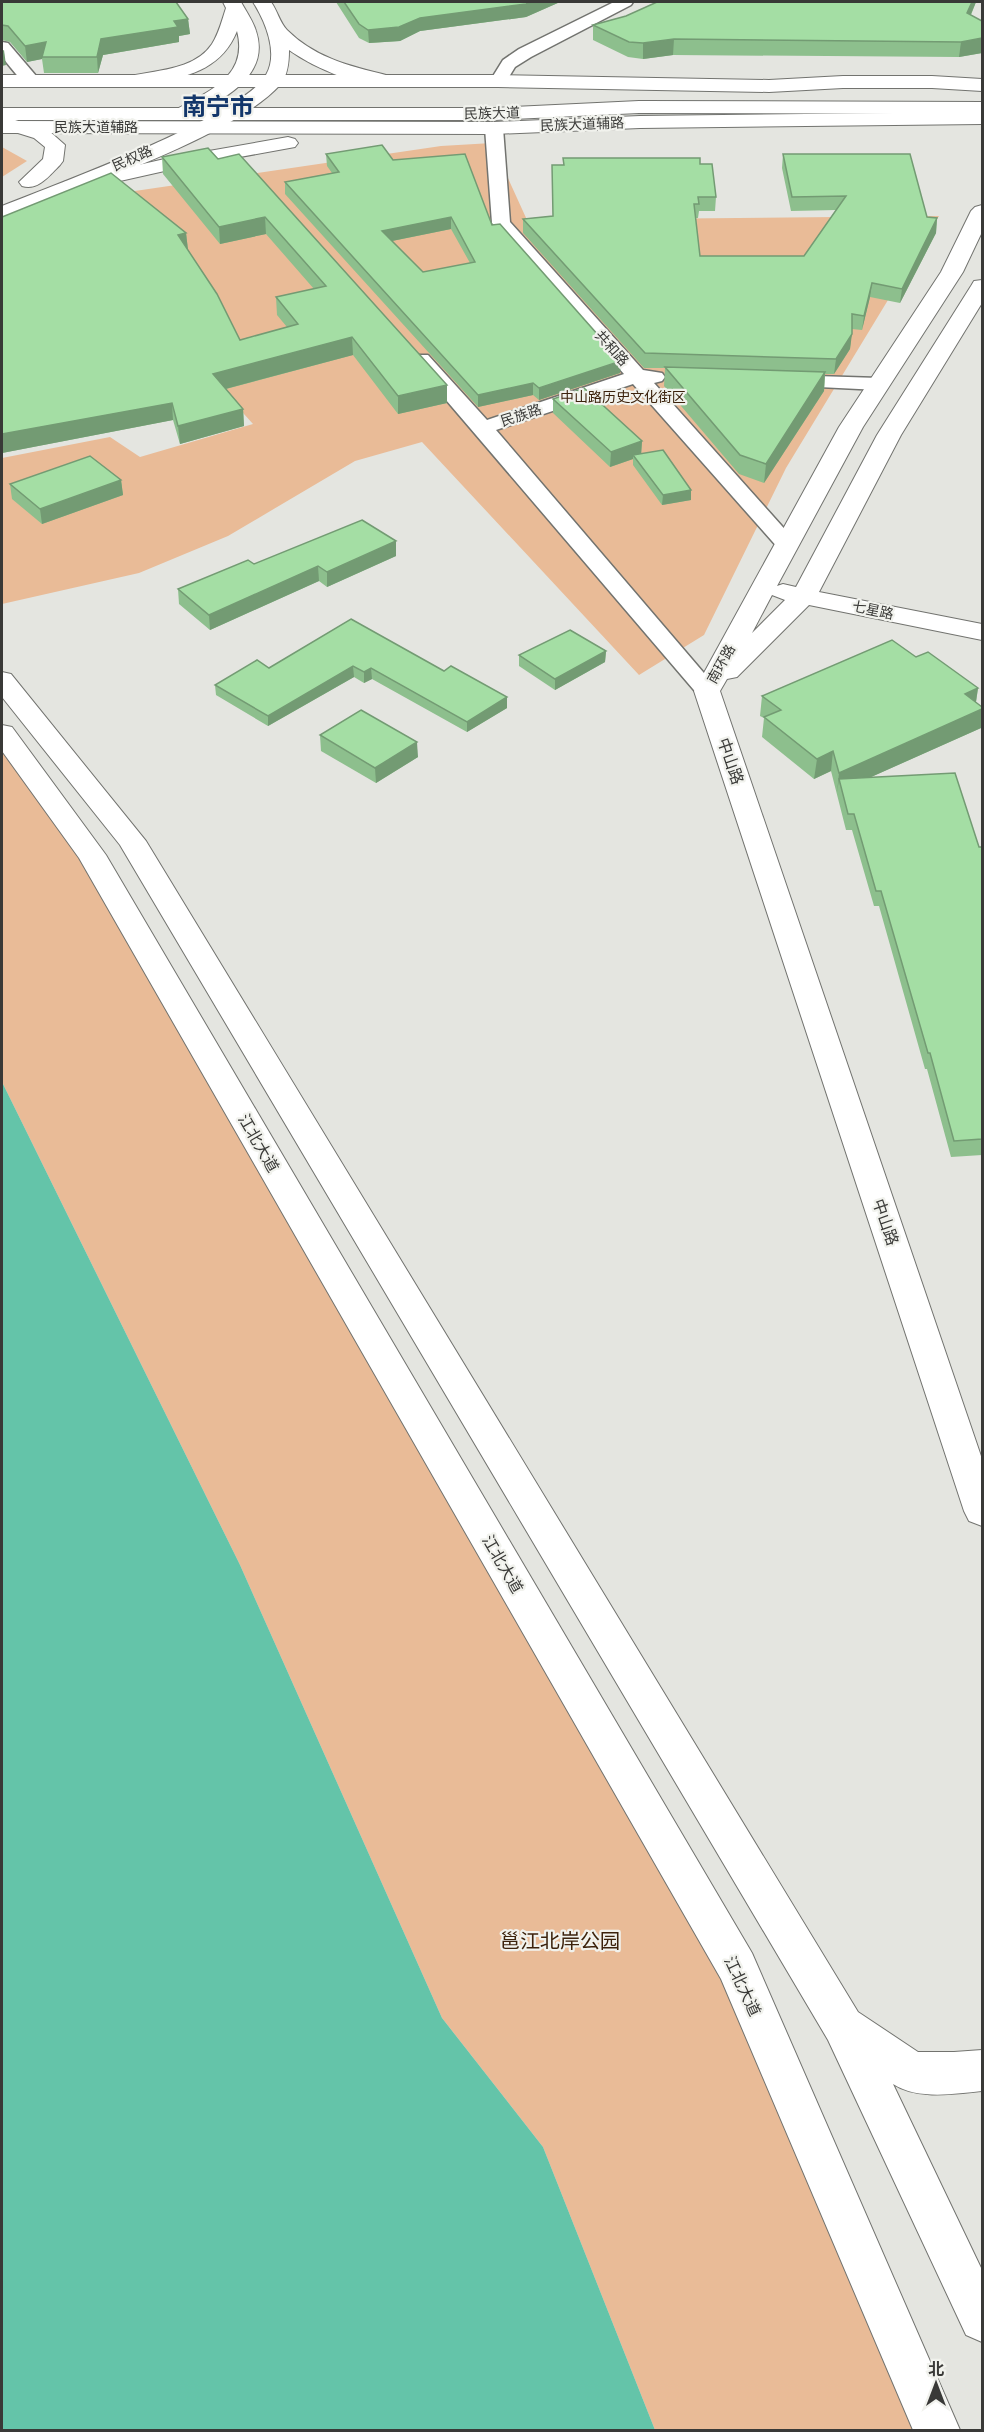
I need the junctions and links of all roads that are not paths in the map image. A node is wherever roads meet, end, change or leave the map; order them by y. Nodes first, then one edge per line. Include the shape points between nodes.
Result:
1 (262, 2) edge
2 (625, 2) edge
3 (234, 5) edge
4 (278, 32) junction
5 (2, 47) edge
6 (2, 81) edge
7 (31, 81) junction
8 (132, 81) junction
9 (234, 81) junction
10 (387, 81) junction
11 (498, 81) junction
12 (982, 85) edge
13 (643, 86) junction
14 (266, 88) junction
15 (2, 94) edge
16 (216, 95) junction
17 (793, 96) junction
18 (982, 96) edge
19 (982, 108) edge
20 (2, 114) edge
21 (183, 114) junction
22 (227, 114) junction
23 (982, 118) edge
24 (2, 122) edge
25 (2, 127) edge
26 (25, 127) junction
27 (155, 128) junction
28 (202, 128) junction
29 (424, 128) junction
30 (494, 128) junction
31 (113, 146) dead end
32 (235, 152) junction
33 (71, 164) dead end
34 (251, 170) edge
35 (29, 182) junction
36 (66, 187) junction
37 (2, 193) edge
38 (982, 211) edge
39 (2, 213) edge
40 (982, 286) edge
41 (411, 348) edge
42 (637, 376) junction
43 (672, 377) edge
44 (764, 380) edge
45 (879, 384) junction
46 (483, 428) junction
47 (787, 544) junction
48 (763, 588) junction
49 (804, 596) junction
50 (982, 632) edge
51 (2, 680) edge
52 (707, 691) junction
53 (2, 733) edge
54 (982, 1504) edge
55 (843, 2026) junction
56 (982, 2070) edge
57 (982, 2319) edge
58 (937, 2430) edge

1 - 4 main road
2 - 11 street via 584,14 509,64
3 - 8 main road via 224,40 208,59 171,73
3 - 9 main road via 249,37 248,61
4 - 10 main road via 326,66
4 - 14 main road via 280,56
5 - 7 street
6 - 7 main road
7 - 8 main road
8 - 9 main road
9 - 14 main road
9 - 16 main road, 民权路
10 - 11 main road
10 - 14 main road
11 - 13 main road
12 - 13 main road via 843,82
13 - 17 main road
14 - 16 main road, 民族大道
14 - 17 main road, 民族大道
14 - 22 main road, 民权路
15 - 16 main road, 民族大道
16 - 21 main road, 民权路
17 - 18 main road, 民族大道
19 - 22 main road, 民族大道 via 639,107 494,114
20 - 21 main road, 民族大道
21 - 22 main road, 民族大道
21 - 27 main road, 民权路
22 - 28 main road, 民权路
23 - 30 main road, 民族大道辅路 via 640,122
24 - 26 main road
25 - 26 main road, 民族大道辅路
26 - 27 main road, 民族大道辅路
26 - 35 main road via 55,145 53,161
27 - 28 main road, 民族大道辅路
27 - 31 main road, 民权路
28 - 29 main road, 民族大道辅路
28 - 36 main road, 民权路
29 - 30 main road, 民族大道辅路
29 - 32 main road
30 - 42 street, 共和路 via 501,223
32 - 34 street
32 - 36 main road
33 - 35 main road
35 - 37 main road
36 - 39 main road, 民权路
38 - 45 main road, 南环路 via 952,272
40 - 49 main road, 南环路 via 889,435
41 - 46 street, 中山路
42 - 43 street, 民族路
42 - 46 street, 民族路
42 - 47 street, 共和路
44 - 45 street
45 - 47 main road, 南环路
46 - 52 street, 中山路
47 - 48 main road, 南环路
48 - 49 main road, 七星路
48 - 52 main road, 南环路
49 - 50 main road, 七星路
49 - 52 main road, 南环路
51 - 55 main road via 132,841
52 - 54 main road, 中山路
53 - 58 main road, 江北大道 via 92,855 737,1967
55 - 56 main road via 912,2072
55 - 57 main road

